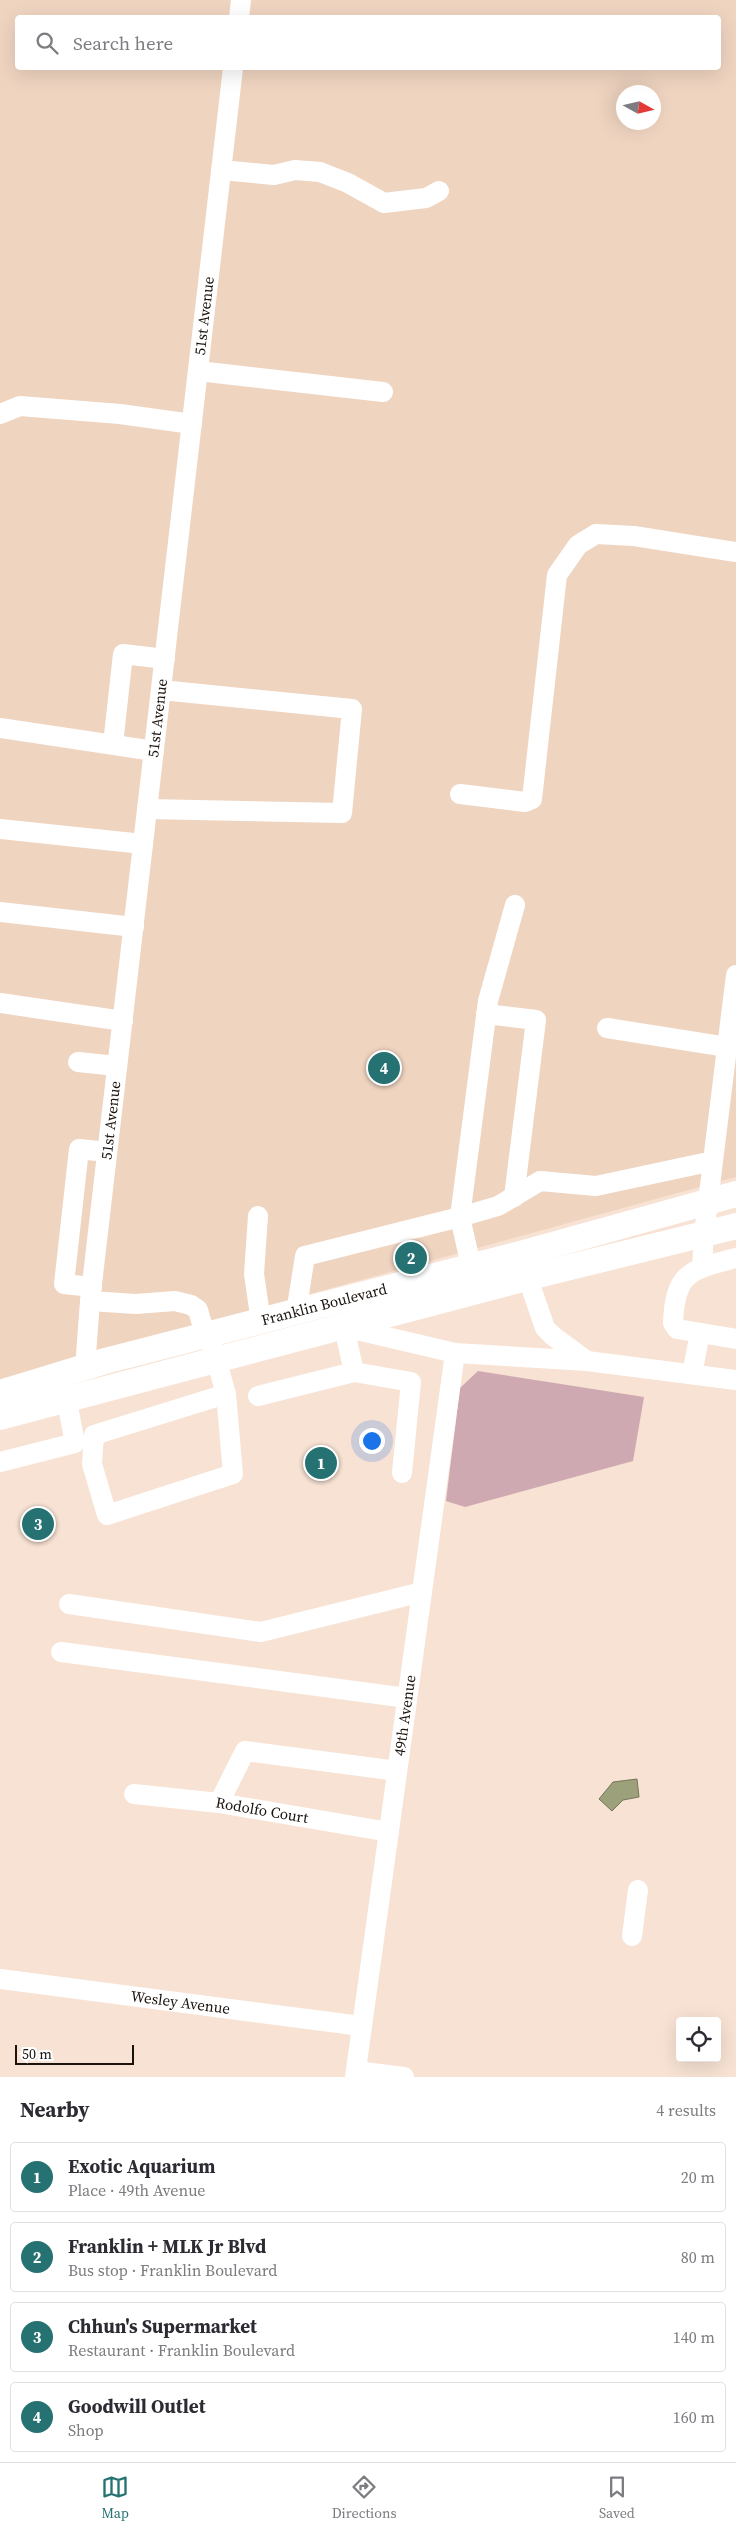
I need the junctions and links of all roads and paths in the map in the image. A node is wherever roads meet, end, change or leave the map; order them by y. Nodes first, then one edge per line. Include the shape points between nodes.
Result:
1 (241, 0) edge
2 (239, 15) edge
3 (233, 70) edge
4 (221, 170) junction
5 (439, 191) dead end
6 (198, 371) junction
7 (383, 392) dead end
8 (0, 414) edge
9 (192, 424) junction
10 (736, 552) edge
11 (165, 659) junction
12 (161, 690) junction
13 (0, 728) edge
14 (113, 744) junction
15 (154, 751) junction
16 (460, 794) dead end
17 (147, 809) junction
18 (0, 829) edge
19 (143, 844) junction
20 (515, 905) dead end
21 (0, 912) edge
22 (134, 927) junction
23 (736, 975) edge
24 (0, 1004) edge
25 (486, 1014) junction
26 (122, 1021) junction
27 (607, 1028) dead end
28 (727, 1047) junction
29 (78, 1062) dead end
30 (117, 1066) junction
31 (730, 1074) edge
32 (107, 1152) junction
33 (713, 1160) junction
34 (736, 1194) edge
35 (514, 1197) junction
36 (708, 1201) junction
37 (258, 1216) dead end
38 (460, 1217) junction
39 (736, 1226) edge
40 (704, 1234) junction
41 (736, 1258) edge
42 (471, 1266) junction
43 (523, 1266) junction
44 (702, 1267) junction
45 (91, 1294) junction
46 (296, 1313) junction
47 (261, 1322) junction
48 (344, 1327) junction
49 (700, 1333) junction
50 (736, 1339) edge
51 (211, 1348) junction
52 (455, 1354) junction
53 (587, 1361) junction
54 (73, 1372) junction
55 (354, 1372) junction
56 (692, 1374) junction
57 (736, 1380) edge
58 (0, 1393) edge
59 (226, 1394) junction
60 (258, 1396) dead end
61 (67, 1401) junction
62 (0, 1417) edge
63 (0, 1462) edge
64 (402, 1473) dead end
65 (422, 1592) junction
66 (69, 1604) dead end
67 (61, 1652) dead end
68 (407, 1698) junction
69 (397, 1771) junction
70 (134, 1794) dead end
71 (219, 1803) junction
72 (389, 1832) junction
73 (638, 1890) dead end
74 (632, 1936) dead end
75 (0, 1979) edge
76 (361, 2026) junction
77 (356, 2074) edge
78 (404, 2077) edge

1 - 2 street
3 - 4 street, 51st Avenue
4 - 5 street via 274,175 295,170 320,172 384,203 426,198
4 - 6 street, 51st Avenue
6 - 7 street
6 - 9 street, 51st Avenue
8 - 9 street via 20,406
9 - 11 street, 51st Avenue
10 - 16 street via 616,534 596,534 578,545 557,575 532,799 525,802
11 - 12 street, 51st Avenue
11 - 14 street via 123,654
12 - 15 street, 51st Avenue
12 - 17 street via 352,709 342,813
13 - 14 street
14 - 15 street
15 - 17 street, 51st Avenue
17 - 19 street, 51st Avenue
18 - 19 street
19 - 22 street, 51st Avenue
20 - 25 street
21 - 22 street
22 - 26 street, 51st Avenue
23 - 28 street
24 - 26 street
25 - 35 street via 536,1020
25 - 38 street
26 - 30 street, 51st Avenue
27 - 28 street
28 - 31 street
29 - 30 street
30 - 32 street, 51st Avenue
31 - 33 street
32 - 45 street, 51st Avenue
32 - 45 street via 79,1149 64,1284
33 - 35 street via 596,1186 540,1181
33 - 36 street
34 - 36 main road, Franklin Boulevard
35 - 38 street via 498,1206
36 - 40 street
36 - 43 main road, Franklin Boulevard
37 - 47 street via 254,1274
38 - 42 street
38 - 46 street via 306,1256
39 - 40 main road, Franklin Boulevard
40 - 43 main road, Franklin Boulevard
40 - 44 street
41 - 44 street
42 - 43 main road, Franklin Boulevard
42 - 46 main road, Franklin Boulevard
43 - 48 main road, Franklin Boulevard
43 - 53 street via 545,1328
44 - 49 street via 687,1275 682,1283 674,1300 672,1323 677,1329
45 - 51 street via 136,1304 176,1301 191,1305 198,1310
45 - 54 street, 51st Avenue
46 - 47 main road, Franklin Boulevard
46 - 51 main road via 279,1330
47 - 51 main road, Franklin Boulevard
48 - 51 main road, Franklin Boulevard
48 - 52 street
48 - 55 street
49 - 50 street
49 - 56 street
51 - 54 main road, Franklin Boulevard
51 - 59 street
51 - 61 main road, Franklin Boulevard via 176,1369
52 - 53 street
52 - 65 street, 49th Avenue
53 - 56 street
54 - 58 main road, Franklin Boulevard
54 - 61 street, 51st Avenue
55 - 60 street
55 - 64 street via 410,1382
56 - 57 street
59 - 59 street via 94,1435 92,1464 107,1515 234,1474
61 - 62 main road, Franklin Boulevard
61 - 63 street, 51st Avenue via 75,1442
65 - 66 street via 261,1632
65 - 68 street, 49th Avenue
67 - 68 street
68 - 69 street, 49th Avenue
69 - 71 street via 245,1751
69 - 72 street, 49th Avenue
70 - 71 street, Rodolfo Court
71 - 72 street, Rodolfo Court
72 - 76 street, 49th Avenue
73 - 74 street
75 - 76 street, Wesley Avenue
76 - 77 street, 49th Avenue
77 - 78 street

